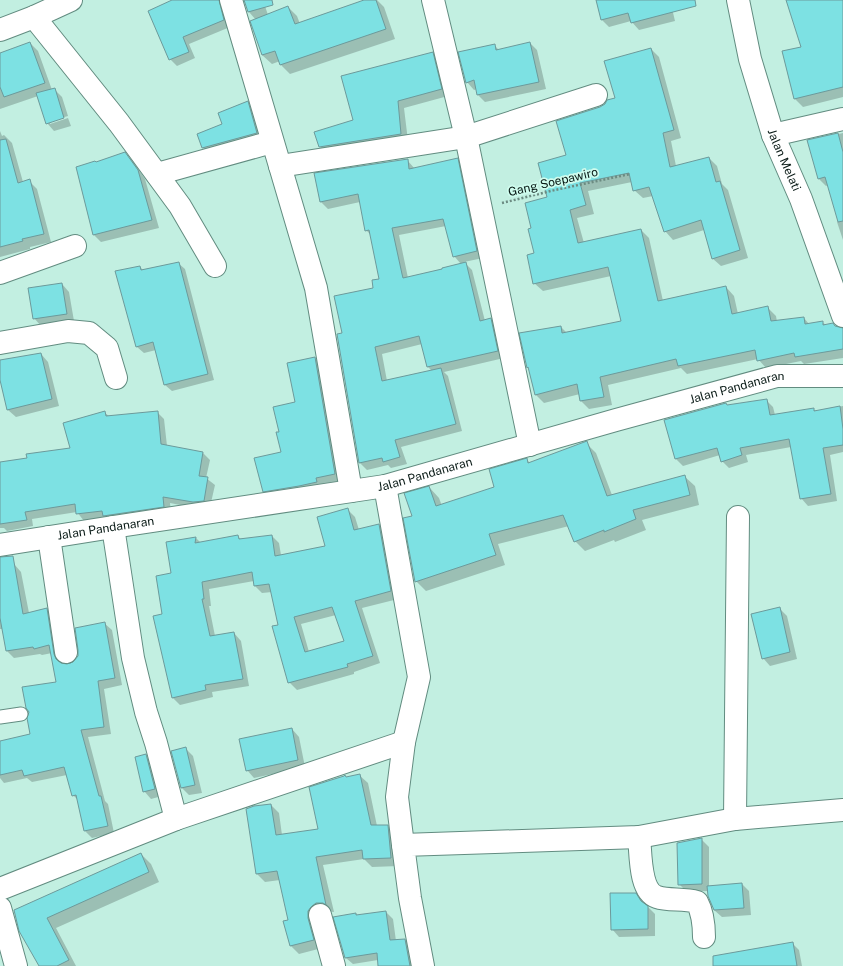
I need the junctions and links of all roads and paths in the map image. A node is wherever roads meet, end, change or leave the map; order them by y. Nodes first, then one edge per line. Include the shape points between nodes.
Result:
1 (71, 0) edge
2 (232, 0) edge
3 (433, 0) edge
4 (738, 0) edge
5 (34, 17) junction
6 (0, 30) edge
7 (596, 95) dead end
8 (843, 120) edge
9 (773, 135) junction
10 (466, 137) junction
11 (272, 142) junction
12 (280, 166) junction
13 (157, 174) junction
14 (630, 174) dead end
15 (480, 209) junction
16 (75, 246) dead end
17 (215, 266) dead end
18 (0, 273) edge
19 (843, 316) edge
20 (0, 343) edge
21 (843, 376) edge
22 (116, 378) dead end
23 (530, 445) junction
24 (385, 486) junction
25 (351, 491) junction
26 (738, 518) dead end
27 (113, 526) junction
28 (49, 537) junction
29 (0, 545) edge
30 (66, 652) dead end
31 (21, 714) dead end
32 (0, 717) edge
33 (404, 742) junction
34 (843, 810) edge
35 (735, 819) junction
36 (176, 820) junction
37 (639, 837) junction
38 (403, 845) junction
39 (0, 889) edge
40 (0, 908) edge
41 (320, 915) dead end
42 (704, 937) dead end
43 (5, 947) edge
44 (16, 966) edge
45 (334, 966) edge
46 (423, 966) edge

1 - 5 street
2 - 11 street
3 - 10 street
4 - 9 street, Jalan Melati via 750,59
5 - 6 street
5 - 13 street
7 - 10 street
8 - 9 street
9 - 19 street, Jalan Melati via 801,199
10 - 12 street
10 - 15 street
11 - 12 street
11 - 13 street
12 - 25 street via 316,288
13 - 17 street via 180,206
14 - 15 path, Gang Soepawiro
15 - 23 street
16 - 18 street
20 - 22 street via 68,331 89,332 107,348
21 - 23 street, Jalan Pandanaran via 778,376
23 - 24 street, Jalan Pandanaran
24 - 25 street, Jalan Pandanaran
24 - 33 street via 419,677
25 - 27 street, Jalan Pandanaran
26 - 35 street
27 - 28 street, Jalan Pandanaran
27 - 36 street via 133,658
28 - 29 street, Jalan Pandanaran
28 - 30 street
31 - 32 lane
33 - 36 street
33 - 38 street via 397,797
34 - 35 street
35 - 37 street
36 - 39 street
37 - 38 street
37 - 42 street via 644,881 648,892 670,899 697,902 701,909
38 - 46 street
40 - 43 street
41 - 45 street
43 - 44 street

